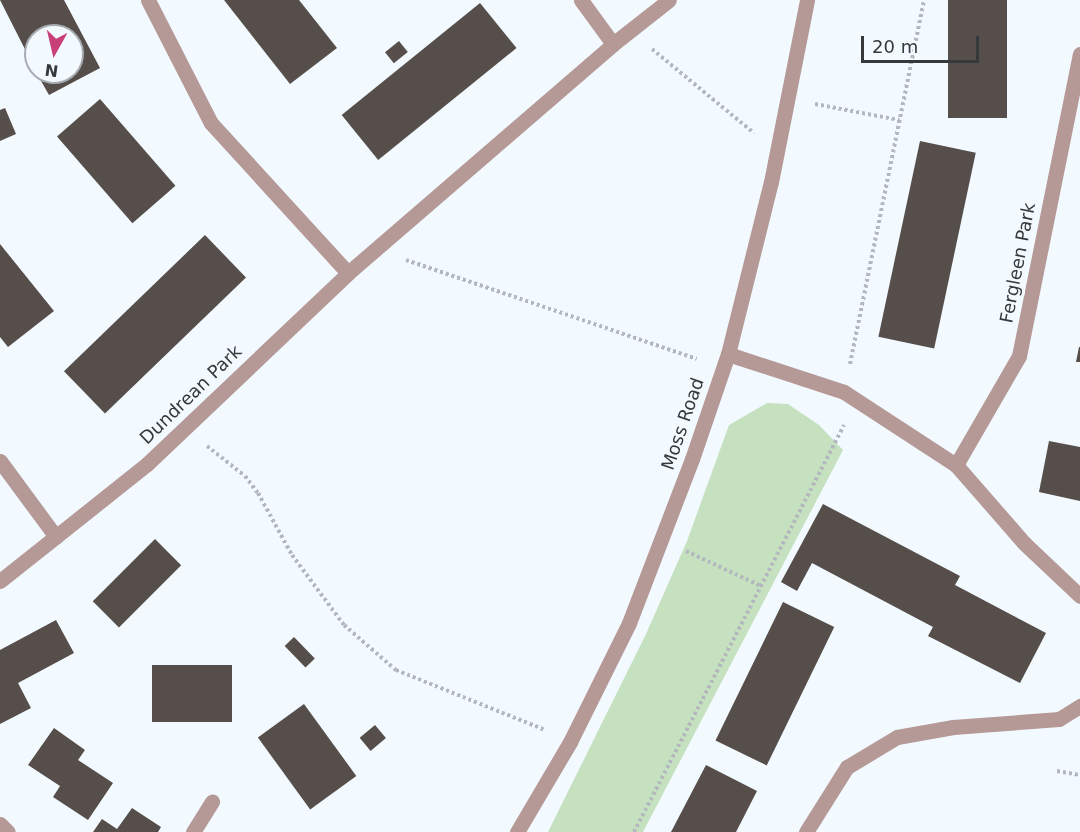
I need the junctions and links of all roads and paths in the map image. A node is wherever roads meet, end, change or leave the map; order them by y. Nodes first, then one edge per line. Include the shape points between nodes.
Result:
1 (148, 0) edge
2 (581, 0) edge
3 (669, 0) edge
4 (807, 0) edge
5 (924, 0) edge
6 (635, 26) junction
7 (613, 44) junction
8 (1080, 54) edge
9 (788, 99) junction
10 (900, 120) junction
11 (780, 139) junction
12 (375, 249) junction
13 (348, 273) junction
14 (725, 361) junction
15 (850, 396) junction
16 (186, 426) junction
17 (0, 461) edge
18 (956, 465) junction
19 (56, 537) junction
20 (661, 539) junction
21 (0, 581) edge
22 (761, 586) junction
23 (1080, 596) edge
24 (1080, 706) edge
25 (570, 742) junction
26 (1058, 771) dead end
27 (1080, 775) edge
28 (212, 802) dead end
29 (0, 824) edge
30 (8, 832) edge
31 (193, 832) edge
32 (517, 832) edge
33 (634, 832) edge
34 (806, 832) edge

1 - 13 street via 211,123
2 - 7 street
3 - 6 street, Dundrean Park
4 - 9 street, Moss Road
5 - 10 path
6 - 7 street, Dundrean Park
6 - 11 path via 653,50 748,132
7 - 12 street, Dundrean Park
8 - 18 street, Fergleen Park via 1019,356
9 - 10 path
9 - 11 street, Moss Road
10 - 15 path
11 - 14 street, Moss Road
12 - 13 street, Dundrean Park
12 - 14 path
13 - 16 street, Dundrean Park
14 - 15 street
14 - 20 street, Moss Road
15 - 18 street
15 - 22 path
16 - 19 street, Dundrean Park via 147,464
16 - 25 path via 245,476 316,591 344,625 396,670
17 - 19 street
18 - 23 street via 1024,543
19 - 21 street, Dundrean Park
20 - 22 path
20 - 25 street, Moss Road via 629,622
22 - 33 path
24 - 34 street via 1059,719 953,727 897,737 847,767
25 - 32 street, Moss Road
26 - 27 path
28 - 31 street
29 - 30 street

